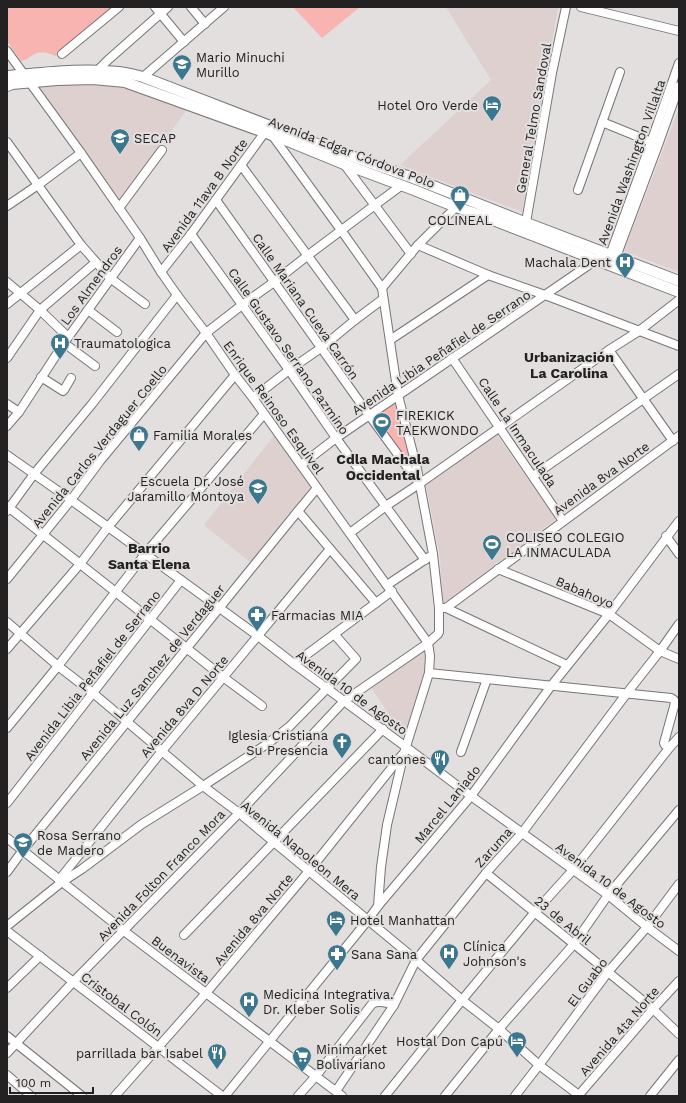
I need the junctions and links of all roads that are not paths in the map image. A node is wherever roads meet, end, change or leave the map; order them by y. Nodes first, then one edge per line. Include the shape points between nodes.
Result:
1 (119, 7) edge
2 (155, 7) edge
3 (168, 7) edge
4 (191, 7) edge
5 (224, 7) edge
6 (566, 7) edge
7 (582, 7) edge
8 (600, 9) edge
9 (160, 14) junction
10 (205, 24) junction
11 (679, 31) edge
12 (184, 42) junction
13 (7, 51) edge
14 (62, 54) dead end
15 (679, 63) edge
16 (97, 71) junction
17 (620, 72) dead end
18 (7, 76) edge
19 (143, 77) junction
20 (27, 78) junction
21 (7, 86) edge
22 (679, 86) edge
23 (602, 122) junction
24 (268, 133) junction
25 (7, 142) edge
26 (655, 144) junction
27 (162, 150) dead end
28 (81, 152) junction
29 (344, 164) junction
30 (241, 166) junction
31 (38, 185) junction
32 (402, 185) junction
33 (578, 190) dead end
34 (216, 200) junction
35 (375, 205) junction
36 (7, 206) edge
37 (456, 207) junction
38 (119, 208) junction
39 (525, 228) junction
40 (341, 230) junction
41 (191, 234) junction
42 (140, 238) junction
43 (81, 244) junction
44 (418, 245) junction
45 (411, 254) junction
46 (307, 256) junction
47 (613, 256) junction
48 (596, 260) junction
49 (96, 262) junction
50 (161, 272) junction
51 (488, 275) junction
52 (110, 278) junction
53 (679, 280) edge
54 (7, 282) edge
55 (274, 282) junction
56 (382, 288) junction
57 (679, 292) edge
58 (20, 294) junction
59 (177, 295) junction
60 (545, 295) junction
61 (383, 299) junction
62 (679, 300) edge
63 (7, 304) edge
64 (144, 304) dead end
65 (242, 305) junction
66 (40, 310) junction
67 (88, 310) junction
68 (355, 320) junction
69 (639, 331) junction
70 (117, 332) dead end
71 (206, 333) junction
72 (66, 340) junction
73 (390, 340) junction
74 (679, 346) edge
75 (321, 348) junction
76 (609, 350) junction
77 (7, 358) edge
78 (452, 358) junction
79 (95, 366) dead end
80 (289, 370) junction
81 (679, 374) edge
82 (234, 375) junction
83 (41, 377) junction
84 (72, 378) dead end
85 (398, 395) junction
86 (253, 398) junction
87 (644, 399) junction
88 (7, 404) edge
89 (19, 412) junction
90 (264, 414) junction
91 (369, 415) junction
92 (7, 426) edge
93 (499, 427) junction
94 (336, 438) junction
95 (676, 438) edge
96 (7, 455) edge
97 (301, 465) junction
98 (34, 474) junction
99 (533, 476) junction
100 (419, 484) junction
101 (318, 488) junction
102 (71, 500) junction
103 (386, 506) junction
104 (8, 508) edge
105 (298, 511) junction
106 (563, 520) junction
107 (679, 521) edge
108 (108, 527) junction
109 (350, 533) junction
110 (43, 535) junction
111 (666, 536) junction
112 (330, 549) junction
113 (144, 554) junction
114 (433, 554) junction
115 (679, 554) edge
116 (425, 560) junction
117 (80, 564) junction
118 (498, 569) junction
119 (7, 579) edge
120 (181, 580) junction
121 (389, 588) junction
122 (115, 591) junction
123 (376, 603) junction
124 (219, 608) junction
125 (442, 608) junction
126 (609, 614) junction
127 (150, 620) junction
128 (7, 622) edge
129 (679, 624) edge
130 (20, 633) junction
131 (334, 634) junction
132 (258, 636) junction
133 (428, 644) junction
134 (7, 649) edge
135 (187, 649) junction
136 (660, 651) junction
137 (679, 658) edge
138 (294, 664) junction
139 (567, 665) junction
140 (58, 666) junction
141 (429, 674) junction
142 (223, 677) junction
143 (487, 679) junction
144 (551, 686) junction
145 (327, 689) junction
146 (92, 693) junction
147 (627, 693) junction
148 (344, 702) junction
149 (262, 706) dead end
150 (127, 722) junction
151 (7, 728) edge
152 (383, 729) junction
153 (679, 737) edge
154 (670, 747) junction
155 (405, 750) junction
156 (162, 751) junction
157 (460, 752) dead end
158 (203, 786) junction
159 (471, 796) junction
160 (7, 803) edge
161 (679, 810) edge
162 (239, 813) junction
163 (522, 833) junction
164 (7, 838) edge
165 (273, 842) junction
166 (23, 850) junction
167 (573, 870) junction
168 (309, 871) junction
169 (7, 872) edge
170 (486, 873) junction
171 (61, 881) junction
172 (679, 884) edge
173 (608, 895) junction
174 (378, 906) junction
175 (535, 912) junction
176 (368, 920) junction
177 (7, 926) edge
178 (647, 927) junction
179 (7, 931) edge
180 (124, 931) junction
181 (184, 935) dead end
182 (574, 944) junction
183 (679, 951) edge
184 (40, 956) junction
185 (416, 960) junction
186 (608, 972) junction
187 (679, 981) edge
188 (73, 982) junction
189 (7, 988) edge
190 (206, 993) junction
191 (462, 1000) junction
192 (394, 1005) junction
193 (653, 1009) junction
194 (499, 1029) junction
195 (679, 1034) edge
196 (7, 1036) edge
197 (270, 1042) junction
198 (16, 1043) junction
199 (159, 1047) junction
200 (7, 1053) edge
201 (679, 1060) edge
202 (539, 1065) junction
203 (7, 1075) edge
204 (316, 1076) junction
205 (339, 1094) edge
206 (31, 1096) edge
207 (82, 1096) edge
208 (115, 1096) edge
209 (222, 1096) edge
210 (225, 1096) edge
211 (298, 1096) edge
212 (385, 1096) edge
213 (445, 1096) edge
214 (515, 1096) edge
215 (579, 1096) edge
216 (650, 1096) edge

1 - 14 street
2 - 9 street
3 - 9 street
4 - 10 street
5 - 10 street
6 - 39 street, General Telmo Sandoval
7 - 8 street
8 - 11 street
9 - 12 street
9 - 16 street
10 - 12 street
12 - 19 street
13 - 20 street, Enrique Reinoso Esquivel
15 - 26 street, Avenida Washington Villalta
16 - 19 main road, Avenida Edgar Córdova Polo
16 - 20 main road, Avenida Edgar Córdova Polo via 54,71
17 - 23 street
18 - 20 main road, Avenida Edgar Córdova Polo
19 - 39 main road, Avenida Edgar Córdova Polo via 413,178
20 - 21 main road, Avenida Edgar Córdova Polo
20 - 24 main road, Avenida Edgar Córdova Polo via 125,82
20 - 28 street, Enrique Reinoso Esquivel
22 - 26 street, Avenida Washington Villalta
23 - 26 street
23 - 33 street
24 - 29 main road, Avenida Edgar Córdova Polo
24 - 30 street, Avenida 11ava B Norte
24 - 40 street
25 - 31 street
26 - 47 street, Avenida Washington Villalta
27 - 38 street
28 - 31 street
28 - 38 street, Enrique Reinoso Esquivel
29 - 32 main road, Avenida Edgar Córdova Polo
29 - 35 street
30 - 34 street, Avenida 11ava B Norte
30 - 46 street
31 - 36 street
31 - 43 street
32 - 35 street, Avenida Carlos Verdaguer Coello
32 - 37 main road, Avenida Edgar Córdova Polo
34 - 41 street, Avenida 11ava B Norte
34 - 55 street, Calle Mariana Cueva Carrón
35 - 40 street, Avenida Carlos Verdaguer Coello
35 - 45 street
37 - 39 main road, Avenida Edgar Córdova Polo
37 - 44 street
38 - 42 street, Enrique Reinoso Esquivel
39 - 47 main road, Avenida Edgar Córdova Polo
39 - 48 main road, Avenida Edgar Córdova Polo
40 - 46 street, Avenida Carlos Verdaguer Coello
40 - 56 street
41 - 50 street, Avenida 11ava B Norte
41 - 65 street, Calle Gustavo Serrano Pazmino
42 - 50 street, Enrique Reinoso Esquivel
42 - 52 street, Los Almendros
43 - 49 street
43 - 58 street
44 - 45 street
44 - 51 street
45 - 56 street
46 - 55 street, Avenida Carlos Verdaguer Coello
46 - 68 street
47 - 48 street, Avenida Washington Villalta
47 - 53 main road, Avenida Edgar Córdova Polo
48 - 57 main road, Avenida Edgar Córdova Polo
48 - 60 street, Avenida Libia Peñafiel de Serrano
49 - 52 street
49 - 66 street
50 - 59 street, Enrique Reinoso Esquivel
51 - 60 street
51 - 73 street
52 - 64 street
52 - 67 street, Los Almendros
54 - 58 street
55 - 65 street, Avenida Carlos Verdaguer Coello
55 - 75 street, Calle Mariana Cueva Carrón
56 - 61 street, Avenida Folton Franco Mora
58 - 63 street
58 - 66 street
59 - 71 street, Enrique Reinoso Esquivel
59 - 98 street
60 - 69 street
60 - 78 street, Avenida Libia Peñafiel de Serrano
61 - 68 street
61 - 73 street, Avenida Folton Franco Mora
62 - 69 street
65 - 71 street, Avenida Carlos Verdaguer Coello
65 - 80 street, Calle Gustavo Serrano Pazmino
66 - 72 street
66 - 77 street
67 - 70 street
67 - 72 street, Los Almendros
68 - 75 street
69 - 74 street
69 - 76 street
71 - 82 street, Enrique Reinoso Esquivel
71 - 102 street, Avenida Carlos Verdaguer Coello
72 - 79 street
72 - 83 street, Los Almendros
73 - 85 street, Avenida Folton Franco Mora
75 - 80 street
75 - 91 street, Calle Mariana Cueva Carrón
76 - 87 street
76 - 93 street
78 - 85 street, Avenida Libia Peñafiel de Serrano
78 - 93 street, Calle La Inmaculada
80 - 86 street
80 - 94 street, Calle Gustavo Serrano Pazmino
81 - 87 street
82 - 86 street, Enrique Reinoso Esquivel
82 - 108 street
83 - 84 street via 63,391
83 - 89 street, Los Almendros
85 - 91 street, Avenida Libia Peñafiel de Serrano
85 - 100 street, Avenida Folton Franco Mora
86 - 90 street, Enrique Reinoso Esquivel
87 - 95 street
87 - 99 street
88 - 89 street
89 - 92 street, Los Almendros
90 - 97 street, Enrique Reinoso Esquivel
90 - 113 street
91 - 94 street, Avenida Libia Peñafiel de Serrano
91 - 100 street, Calle Mariana Cueva Carrón
93 - 99 street, Calle La Inmaculada
93 - 100 street
94 - 97 street, Avenida Libia Peñafiel de Serrano
94 - 103 street, Calle Gustavo Serrano Pazmino
95 - 106 street, Avenida 8va Norte
96 - 98 street, Avenida 10 de Agosto
97 - 101 street, Enrique Reinoso Esquivel
98 - 102 street, Avenida 10 de Agosto
98 - 104 street
99 - 106 street, Calle La Inmaculada
100 - 103 street
100 - 114 street, Avenida Folton Franco Mora
101 - 105 street, Avenida Luz Sanchez de Verdaguer
101 - 109 street, Enrique Reinoso Esquivel
102 - 108 street, Avenida 10 de Agosto
102 - 110 street, Avenida Carlos Verdaguer Coello
103 - 109 street
103 - 116 street, Calle Gustavo Serrano Pazmino
104 - 110 street
105 - 112 street
105 - 124 street, Avenida Luz Sanchez de Verdaguer
106 - 118 street, Avenida 8va Norte
107 - 111 street, Marcel Laniado
108 - 113 street, Avenida 10 de Agosto
108 - 117 street
109 - 121 street, Enrique Reinoso Esquivel
110 - 117 street
110 - 119 street, Avenida Carlos Verdaguer Coello
111 - 115 street
111 - 126 street, Marcel Laniado
112 - 123 street
112 - 132 street, Avenida 8va D Norte
113 - 120 street, Avenida 10 de Agosto
113 - 122 street
114 - 116 street
114 - 125 street, Avenida Folton Franco Mora
116 - 121 street
117 - 122 street
117 - 130 street
118 - 125 street, Avenida 8va Norte
118 - 126 street, Babahoyo
120 - 124 street, Avenida 10 de Agosto
120 - 127 street, Avenida Libia Peñafiel de Serrano
121 - 123 street
121 - 133 street, Enrique Reinoso Esquivel
122 - 127 street
122 - 140 street
123 - 131 street
124 - 132 street, Avenida 10 de Agosto
124 - 135 street, Avenida Luz Sanchez de Verdaguer
125 - 133 street, Avenida Folton Franco Mora via 439,632
125 - 139 street
126 - 136 street, Babahoyo
126 - 139 street, Marcel Laniado
127 - 135 street
127 - 146 street, Avenida Libia Peñafiel de Serrano
128 - 130 street, Avenida Napoleon Mera
129 - 136 street, Zaruma
130 - 134 street
130 - 140 street, Avenida Napoleon Mera
131 - 138 street
131 - 145 street via 356,659
132 - 138 street, Avenida 10 de Agosto
132 - 142 street, Avenida 8va D Norte
133 - 141 street, Enrique Reinoso Esquivel
133 - 148 street, Avenida Folton Franco Mora
135 - 142 street
135 - 150 street, Avenida Luz Sanchez de Verdaguer
136 - 137 street, Babahoyo
136 - 147 street, Zaruma
138 - 145 street, Avenida 10 de Agosto
139 - 144 street, Marcel Laniado
140 - 146 street, Avenida Napoleon Mera
140 - 151 street
141 - 143 street
141 - 155 street, Enrique Reinoso Esquivel
142 - 149 street
142 - 156 street, Avenida 8va D Norte
143 - 144 street
143 - 157 street
144 - 147 street
144 - 159 street, Marcel Laniado
145 - 148 street, Avenida 10 de Agosto
145 - 158 street via 289,727
146 - 150 street, Avenida Napoleon Mera
146 - 160 street, Avenida Libia Peñafiel de Serrano
147 - 154 street via 674,700 664,743
147 - 163 street, Zaruma
148 - 152 street, Avenida 10 de Agosto
148 - 162 street, Avenida Folton Franco Mora
150 - 156 street, Avenida Napoleon Mera
150 - 166 street, Avenida Luz Sanchez de Verdaguer
152 - 155 street, Avenida 10 de Agosto
152 - 165 street
153 - 154 street
154 - 167 street
155 - 159 street, Avenida 10 de Agosto
155 - 168 street, Avenida 8va Norte
155 - 174 street, Enrique Reinoso Esquivel via 386,825
156 - 158 street, Avenida Napoleon Mera
156 - 171 street, Avenida 8va D Norte
158 - 162 street, Avenida Napoleon Mera
158 - 171 street via 142,824 82,869
159 - 163 street, Avenida 10 de Agosto
159 - 174 street, Marcel Laniado
161 - 173 street
162 - 165 street, Avenida Napoleon Mera
162 - 180 street, Avenida Folton Franco Mora
163 - 167 street, Avenida 10 de Agosto
163 - 170 street, Zaruma
164 - 166 street, Buenavista
165 - 168 street, Avenida Napoleon Mera
165 - 181 street
166 - 169 street, Avenida Luz Sanchez de Verdaguer
166 - 171 street, Buenavista
167 - 173 street, Avenida 10 de Agosto
167 - 175 street
168 - 176 street, Avenida Napoleon Mera
168 - 190 street, Avenida 8va Norte
170 - 175 street, 23 de Abril
170 - 185 street, Zaruma
171 - 177 street
171 - 180 street, Buenavista
172 - 178 street, El Guabo
173 - 178 street, Avenida 10 de Agosto
173 - 182 street
174 - 176 street, Marcel Laniado
175 - 182 street, 23 de Abril
175 - 191 street
176 - 185 street, Avenida Napoleon Mera
176 - 197 street, Marcel Laniado
178 - 183 street, Avenida 10 de Agosto
178 - 186 street, El Guabo
179 - 184 street, Cristobal Colón
180 - 188 street, Avenida Folton Franco Mora
180 - 190 street, Buenavista
182 - 186 street, 23 de Abril
182 - 194 street
184 - 188 street, Cristobal Colón
184 - 189 street
185 - 191 street, Avenida Napoleon Mera
185 - 192 street, Zaruma
186 - 193 street, 23 de Abril
186 - 202 street, El Guabo
187 - 193 street, Avenida 4ta Norte
188 - 198 street, Avenida Folton Franco Mora
188 - 199 street, Cristobal Colón
190 - 197 street, Buenavista
190 - 199 street, Avenida 8va Norte
191 - 194 street, Avenida Napoleon Mera
191 - 212 street
192 - 204 street via 380,1001 372,1004
192 - 205 street, Zaruma
193 - 195 street, 23 de Abril
193 - 215 street, Avenida 4ta Norte
194 - 202 street, Avenida Napoleon Mera
194 - 213 street
196 - 198 street
197 - 204 street, Buenavista
197 - 210 street, Marcel Laniado
198 - 200 street, Avenida Folton Franco Mora
198 - 207 street
199 - 208 street, Avenida 8va Norte
199 - 209 street, Cristobal Colón
201 - 216 street
202 - 214 street, El Guabo
202 - 215 street, Avenida Napoleon Mera
203 - 206 street
204 - 205 street, Buenavista
204 - 211 street

